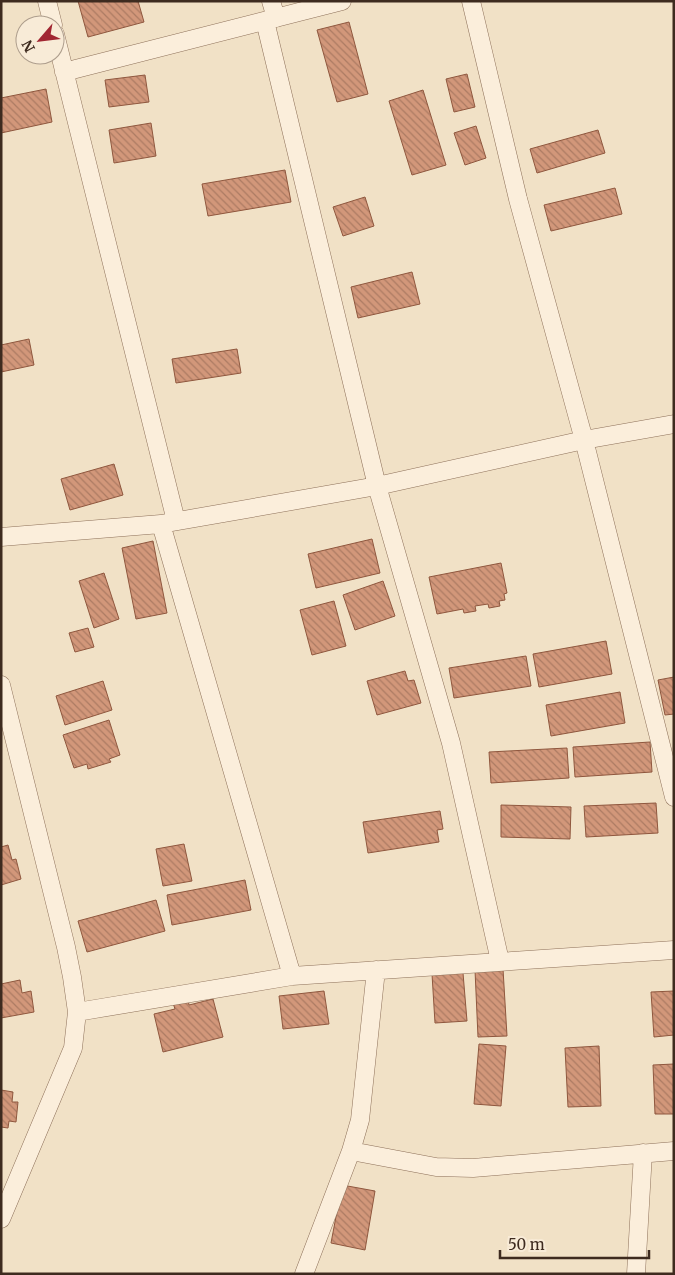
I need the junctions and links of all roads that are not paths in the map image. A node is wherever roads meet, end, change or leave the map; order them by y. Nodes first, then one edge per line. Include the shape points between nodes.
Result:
1 (47, 1) edge
2 (342, 1) edge
3 (471, 1) edge
4 (271, 13) edge
5 (50, 15) edge
6 (62, 65) edge
7 (64, 72) junction
8 (674, 424) edge
9 (584, 440) junction
10 (377, 486) junction
11 (168, 522) junction
12 (1, 538) edge
13 (1, 685) edge
14 (674, 797) edge
15 (674, 950) edge
16 (500, 961) junction
17 (376, 970) junction
18 (292, 976) junction
19 (77, 1012) junction
20 (351, 1151) junction
21 (674, 1151) edge
22 (643, 1153) junction
23 (1, 1219) edge
24 (304, 1274) edge
25 (636, 1274) edge

1 - 5 street
2 - 4 street
3 - 9 street via 518,199
4 - 7 street
4 - 10 street
6 - 7 street
7 - 11 street
8 - 9 street
9 - 10 street
9 - 14 street
10 - 11 street
10 - 16 street via 451,742
11 - 12 street
11 - 18 street
13 - 19 street via 66,947
15 - 16 street
16 - 17 street
17 - 18 street
17 - 20 street via 360,1120
18 - 19 street
19 - 23 street via 73,1048
20 - 22 street via 436,1167 473,1168
20 - 24 street
21 - 22 street
22 - 25 street

